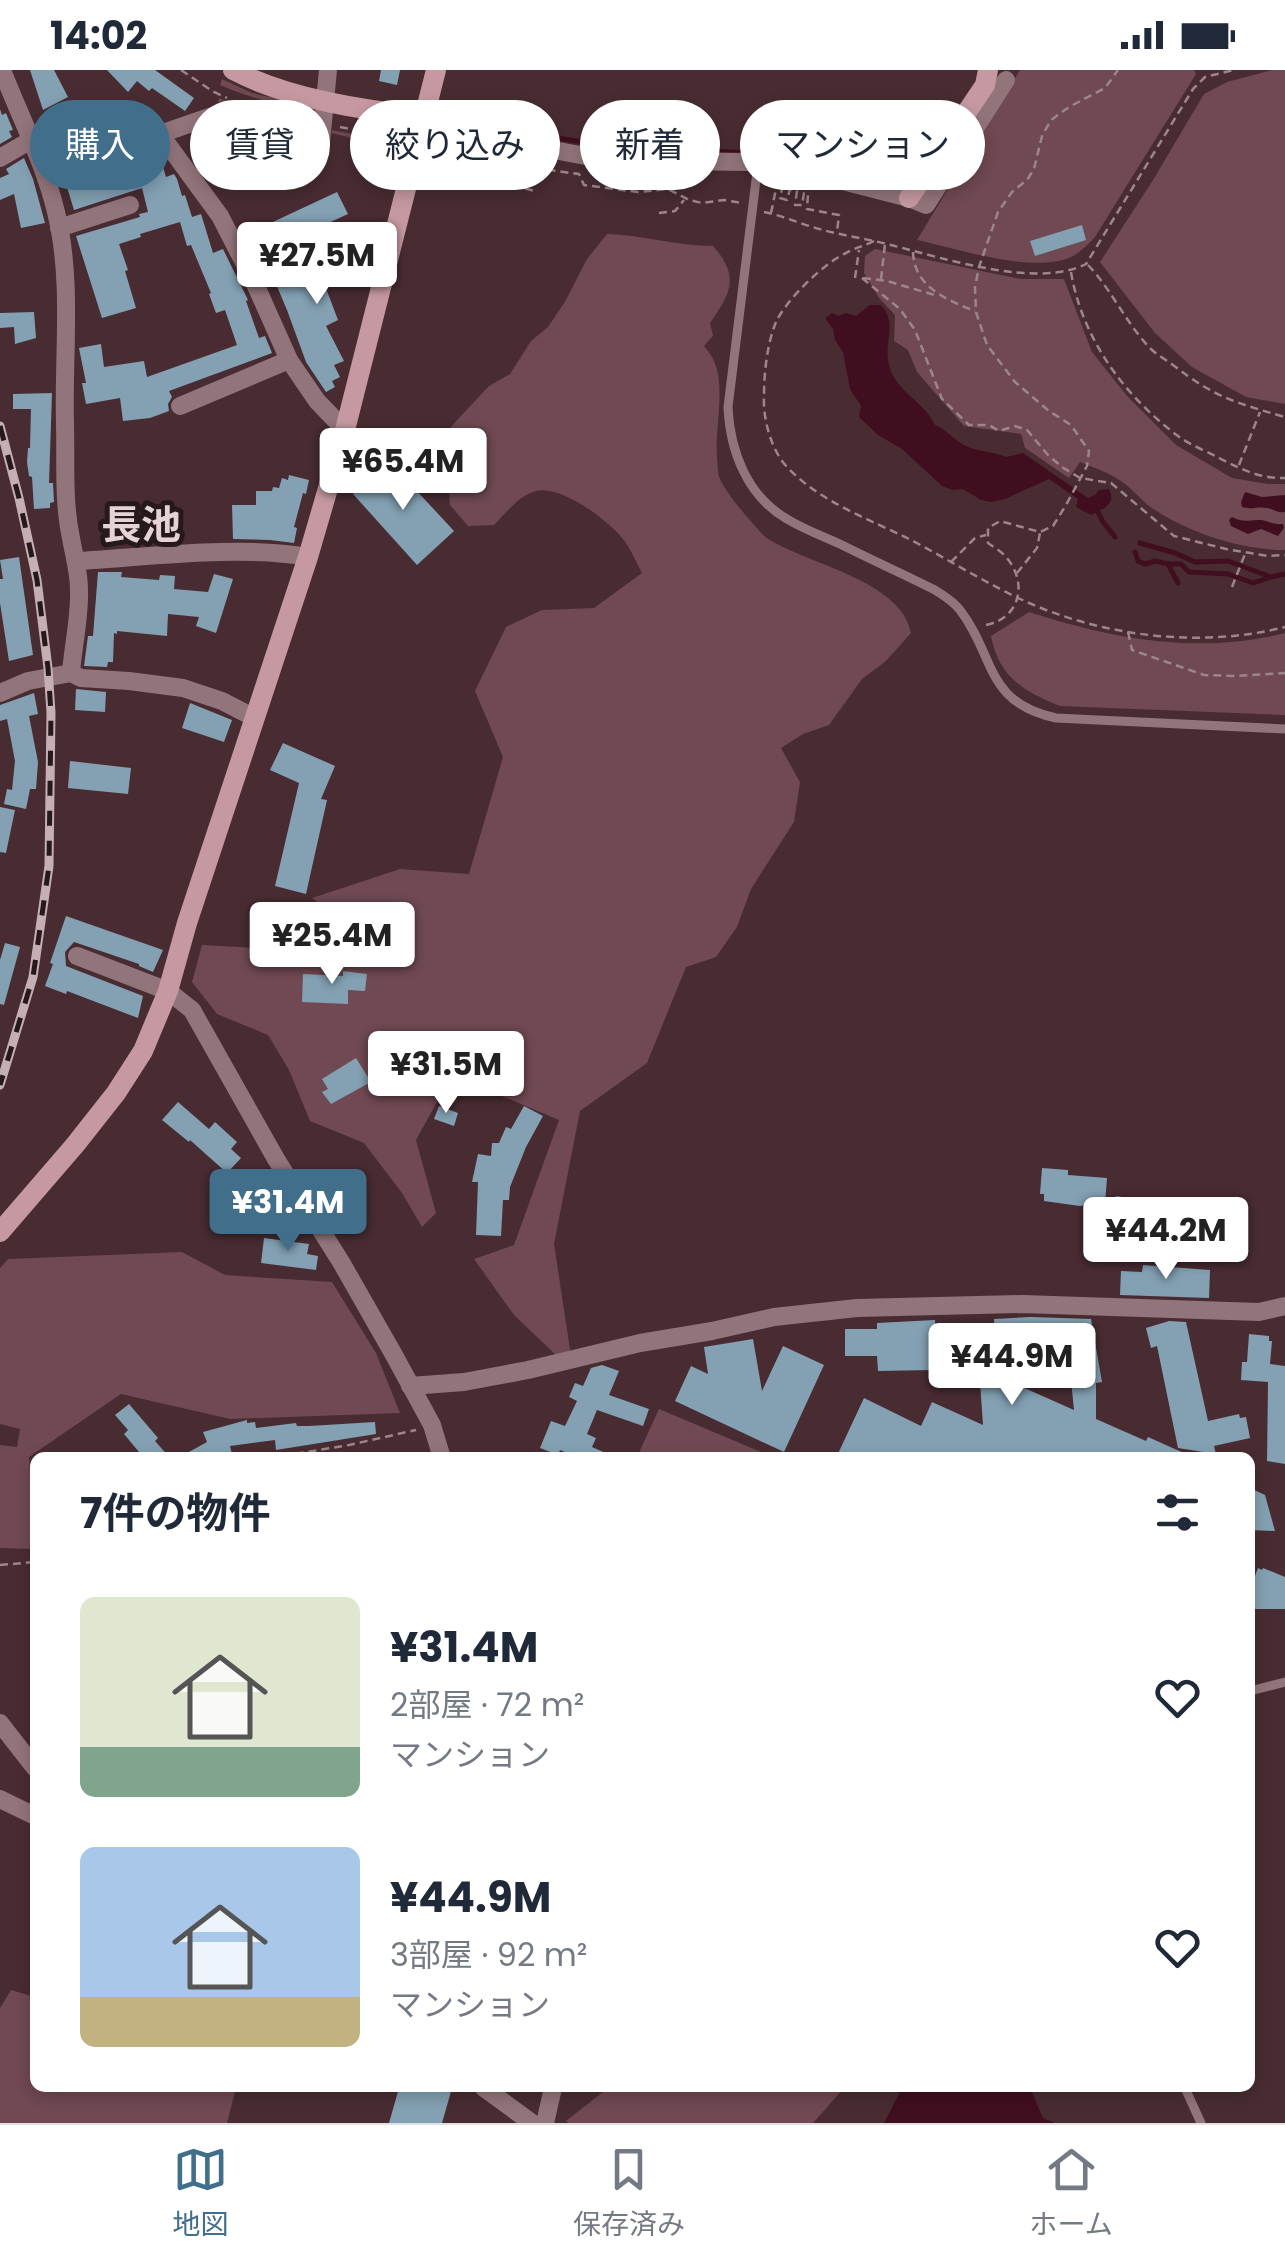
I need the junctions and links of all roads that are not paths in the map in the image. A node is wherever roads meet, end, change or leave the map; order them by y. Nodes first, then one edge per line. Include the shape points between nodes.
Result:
1 (233, 70) edge
2 (328, 70) edge
3 (436, 70) edge
4 (2, 74) edge
5 (997, 75) edge
6 (319, 100) edge
7 (326, 100) edge
8 (428, 100) edge
9 (30, 136) edge
10 (30, 141) edge
11 (170, 148) edge
12 (560, 150) edge
13 (0, 158) edge
14 (740, 162) edge
15 (49, 190) edge
16 (405, 190) edge
17 (755, 190) edge
18 (878, 190) edge
19 (909, 198) joint
20 (130, 205) dead end
21 (59, 228) junction
22 (288, 360) junction
23 (180, 406) dead end
24 (344, 430) junction
25 (308, 557) junction
26 (78, 562) junction
27 (72, 673) junction
28 (0, 693) edge
29 (255, 718) junction
30 (1285, 728) edge
31 (76, 956) dead end
32 (168, 991) junction
33 (0, 1232) edge
34 (1285, 1306) edge
35 (410, 1386) junction
36 (440, 1452) edge
37 (1285, 1682) edge
38 (1255, 1689) edge
39 (0, 1723) edge
40 (30, 1762) edge
41 (0, 1800) edge
42 (30, 1814) edge
43 (489, 2092) edge
44 (552, 2092) edge
45 (1187, 2092) edge
46 (532, 2123) edge
47 (545, 2123) edge
48 (1201, 2123) edge

1 - 6 street
2 - 7 street
3 - 8 street
4 - 9 street
5 - 19 street
10 - 13 street
11 - 22 street via 220,216
12 - 14 street via 607,160
15 - 21 street
16 - 24 street
17 - 30 lane via 728,418 745,476 771,507 950,600 994,676 1023,708 1056,718
18 - 19 street
20 - 21 street
21 - 26 street via 67,338 66,485
22 - 23 street
22 - 24 street
24 - 25 street
25 - 26 street via 260,553
25 - 29 street
26 - 27 street
27 - 28 street
27 - 29 street via 183,688
29 - 32 street
31 - 32 street
32 - 33 street via 116,1094
32 - 35 street via 192,1010
34 - 35 street via 1259,1312 1023,1304 857,1308 774,1317 528,1370
35 - 36 street
37 - 38 lane
39 - 40 street
41 - 42 street
43 - 46 street
44 - 47 street
45 - 48 lane

